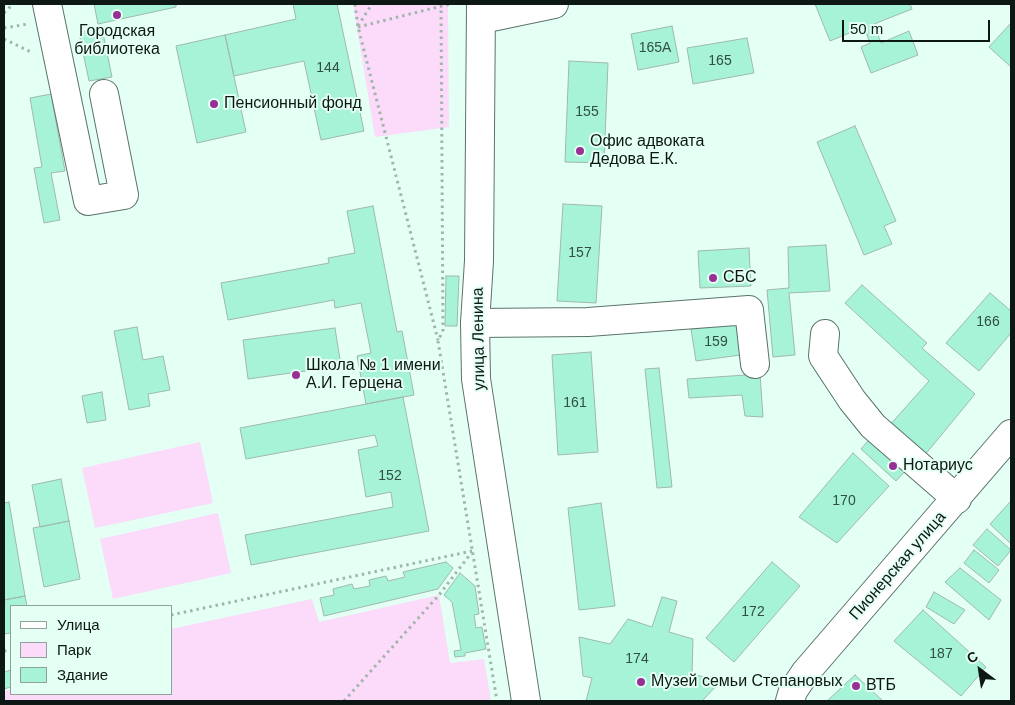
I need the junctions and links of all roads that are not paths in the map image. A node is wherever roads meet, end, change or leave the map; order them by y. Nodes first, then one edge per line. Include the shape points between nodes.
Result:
1 (47, 4) edge
2 (554, 4) edge
3 (482, 11) edge
4 (104, 94) dead end
5 (475, 323) junction
6 (825, 334) dead end
7 (755, 364) dead end
8 (1011, 434) edge
9 (957, 498) junction
10 (526, 701) edge
11 (790, 701) edge

1 - 4 main road via 88,201 124,195
2 - 3 main road
3 - 5 main road, улица Ленина via 479,261
5 - 7 main road via 588,322 749,310
5 - 10 main road, улица Ленина via 476,379
6 - 9 main road via 824,356 852,400 873,426
8 - 9 main road, Пионерская улица
9 - 11 main road, Пионерская улица via 805,674

